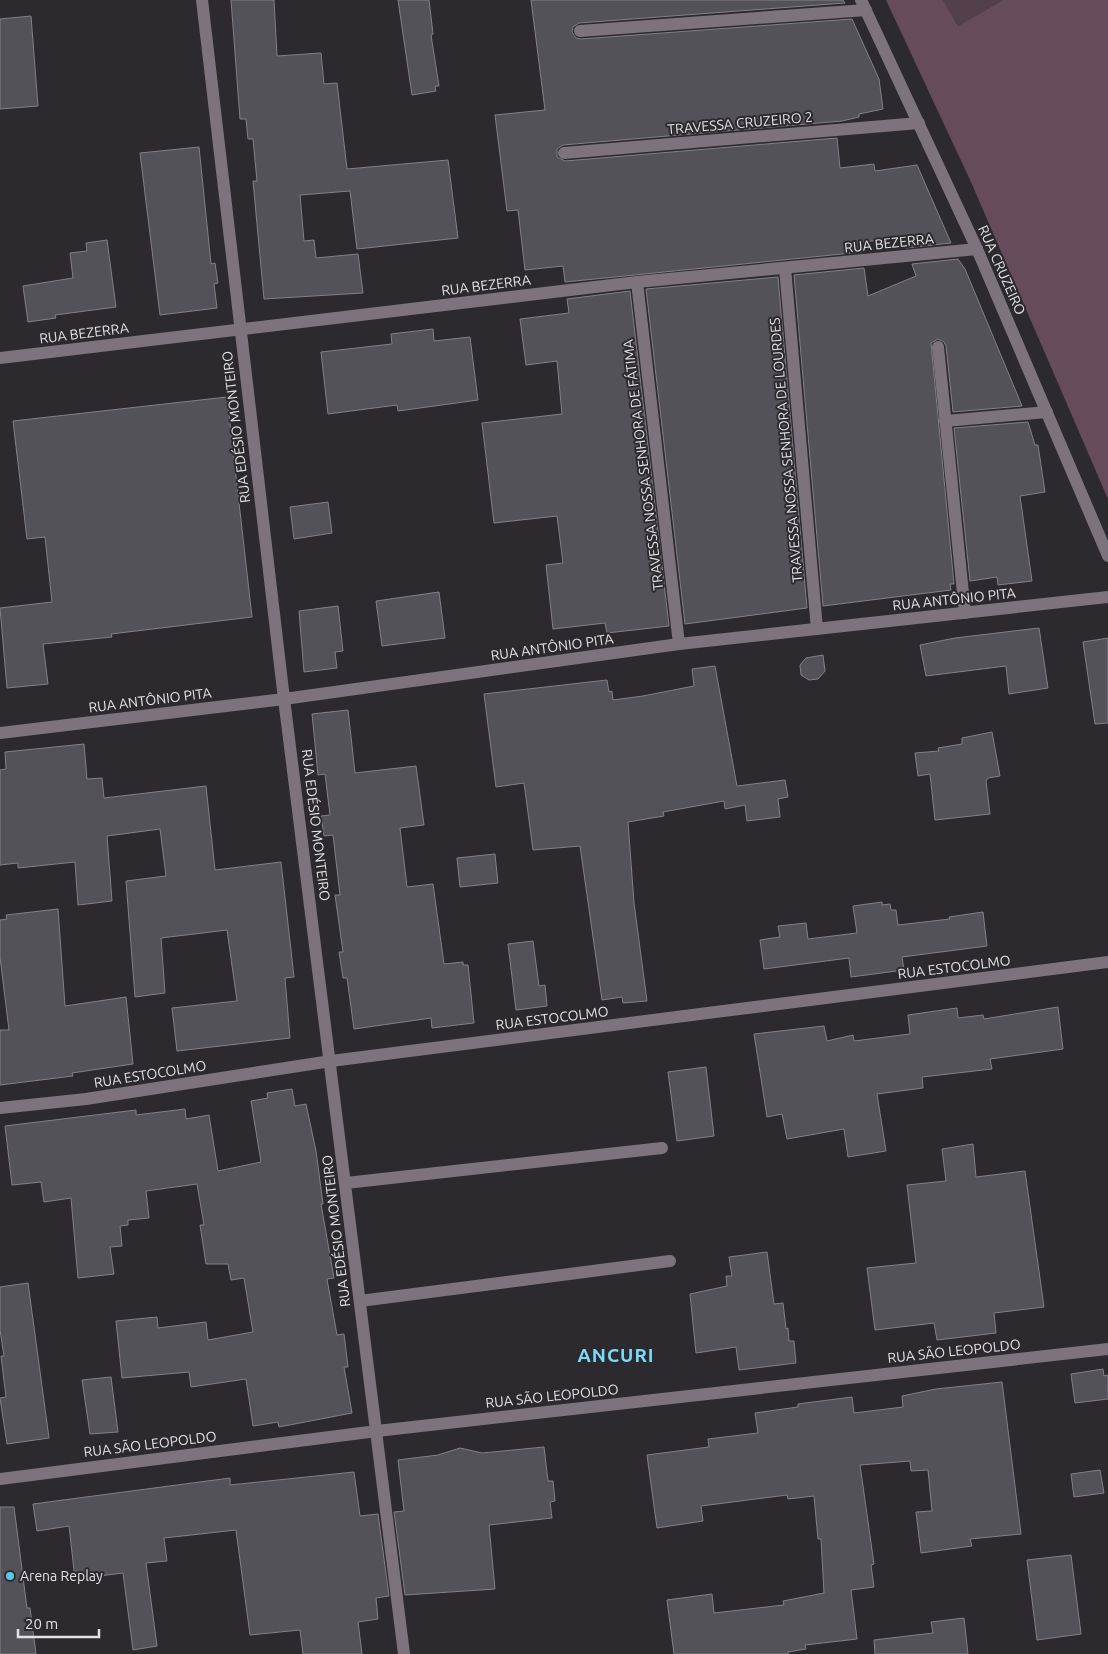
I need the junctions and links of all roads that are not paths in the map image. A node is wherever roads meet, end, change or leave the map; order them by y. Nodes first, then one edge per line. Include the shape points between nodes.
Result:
1 (202, 0) edge
2 (864, 5) edge
3 (580, 31) dead end
4 (919, 123) junction
5 (564, 153) dead end
6 (977, 250) junction
7 (785, 268) junction
8 (637, 282) junction
9 (239, 329) junction
10 (938, 347) dead end
11 (0, 358) edge
12 (1047, 412) junction
13 (946, 421) junction
14 (1108, 556) edge
15 (1108, 597) edge
16 (965, 613) junction
17 (817, 629) junction
18 (679, 644) junction
19 (284, 699) junction
20 (0, 732) edge
21 (1108, 962) edge
22 (331, 1061) junction
23 (0, 1108) edge
24 (662, 1148) dead end
25 (346, 1183) junction
26 (670, 1261) dead end
27 (360, 1301) junction
28 (1108, 1349) edge
29 (377, 1431) junction
30 (0, 1479) edge
31 (404, 1654) edge

1 - 9 street, RUA EDÉSIO MONTEIRO
2 - 3 street
2 - 4 street, RUA CRUZEIRO
4 - 5 street, TRAVESSA CRUZEIRO 2
4 - 6 street, RUA CRUZEIRO
6 - 7 street, RUA BEZERRA
6 - 12 street, RUA CRUZEIRO
7 - 8 street, RUA BEZERRA
7 - 17 street, TRAVESSA NOSSA SENHORA DE LOURDES
8 - 9 street, RUA BEZERRA
8 - 18 street, TRAVESSA NOSSA SENHORA DE FÁTIMA
9 - 11 street, RUA BEZERRA
9 - 19 street, RUA EDÉSIO MONTEIRO
10 - 13 street
12 - 13 street
12 - 14 street, RUA CRUZEIRO
13 - 16 street
15 - 16 street, RUA ANTÔNIO PITA
16 - 17 street, RUA ANTÔNIO PITA
17 - 18 street, RUA ANTÔNIO PITA
18 - 19 street, RUA ANTÔNIO PITA
19 - 20 street, RUA ANTÔNIO PITA
19 - 22 street, RUA EDÉSIO MONTEIRO
21 - 22 street, RUA ESTOCOLMO
22 - 23 street, RUA ESTOCOLMO
22 - 25 street, RUA EDÉSIO MONTEIRO
24 - 25 street
25 - 27 street, RUA EDÉSIO MONTEIRO
26 - 27 street
27 - 29 street, RUA EDÉSIO MONTEIRO
28 - 29 street, RUA SÃO LEOPOLDO
29 - 30 street, RUA SÃO LEOPOLDO
29 - 31 street, RUA EDÉSIO MONTEIRO

